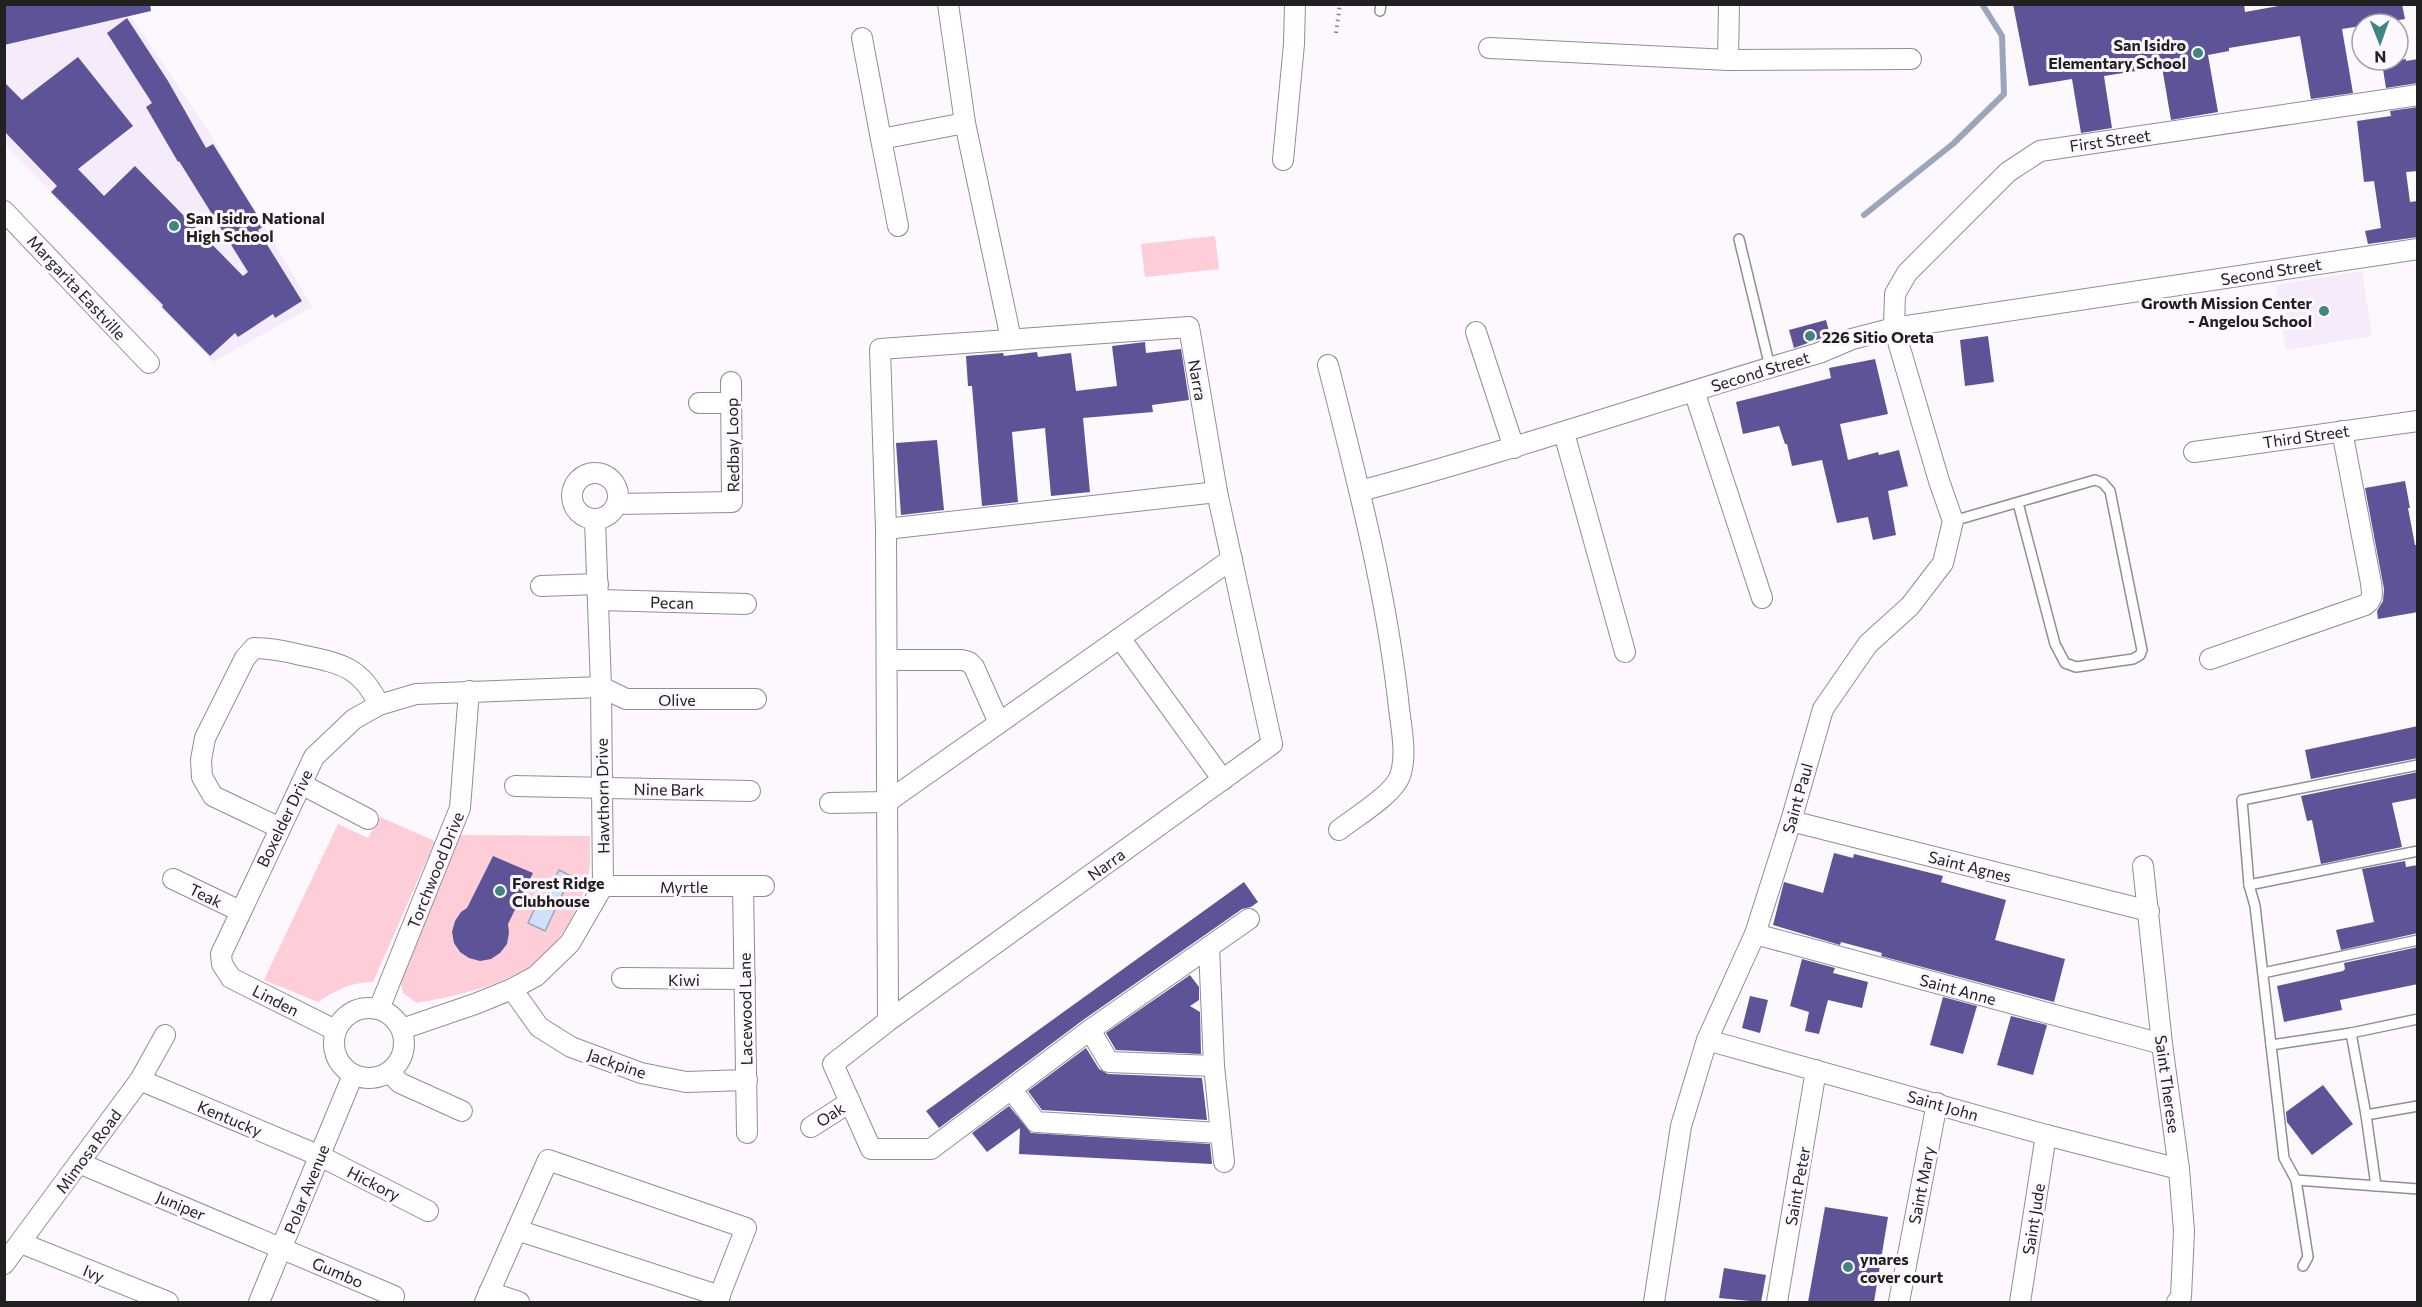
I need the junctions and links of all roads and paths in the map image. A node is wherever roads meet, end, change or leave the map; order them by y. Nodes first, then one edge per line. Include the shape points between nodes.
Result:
1 (948, 4) edge
2 (1295, 4) edge
3 (1340, 4) edge
4 (1729, 4) edge
5 (1336, 33) dead end
6 (862, 38) dead end
7 (1489, 48) dead end
8 (1911, 59) dead end
9 (1728, 60) junction
10 (2418, 95) edge
11 (965, 123) junction
12 (881, 139) junction
13 (1283, 159) dead end
14 (4, 211) edge
15 (898, 226) dead end
16 (1739, 239) dead end
17 (2418, 249) edge
18 (1894, 328) junction
19 (1476, 332) dead end
20 (1011, 339) junction
21 (148, 363) dead end
22 (1328, 366) dead end
23 (1770, 367) junction
24 (731, 382) dead end
25 (1694, 391) junction
26 (699, 403) dead end
27 (731, 403) junction
28 (2418, 421) edge
29 (2342, 431) junction
30 (1564, 433) junction
31 (1514, 448) junction
32 (2194, 452) dead end
33 (1360, 491) junction
34 (1217, 492) junction
35 (2018, 503) junction
36 (618, 504) junction
37 (595, 520) junction
38 (1953, 521) junction
39 (886, 529) junction
40 (1232, 559) junction
41 (541, 586) dead end
42 (598, 592) junction
43 (1762, 598) dead end
44 (746, 604) dead end
45 (1120, 638) junction
46 (1625, 652) dead end
47 (2210, 658) dead end
48 (886, 660) junction
49 (601, 687) junction
50 (469, 691) junction
51 (756, 699) dead end
52 (379, 705) junction
53 (999, 723) junction
54 (2418, 765) edge
55 (1223, 780) junction
56 (301, 784) junction
57 (515, 786) dead end
58 (602, 788) junction
59 (750, 791) dead end
60 (887, 802) junction
61 (830, 803) dead end
62 (368, 819) dead end
63 (1791, 821) junction
64 (280, 828) junction
65 (1339, 830) dead end
66 (2418, 851) edge
67 (2143, 866) dead end
68 (173, 879) dead end
69 (2249, 885) junction
70 (603, 886) junction
71 (743, 886) junction
72 (764, 886) dead end
73 (240, 911) junction
74 (2149, 911) junction
75 (1249, 919) dead end
76 (1755, 934) junction
77 (2418, 940) edge
78 (1209, 947) junction
79 (222, 964) joint
80 (2263, 973) junction
81 (622, 978) dead end
82 (745, 979) junction
83 (512, 989) junction
84 (379, 1009) junction
85 (2418, 1020) edge
86 (888, 1021) junction
87 (402, 1029) junction
88 (335, 1030) junction
89 (1090, 1030) junction
90 (2351, 1033) junction
91 (165, 1035) dead end
92 (1707, 1040) junction
93 (2162, 1044) junction
94 (2271, 1045) junction
95 (1214, 1066) junction
96 (1816, 1070) junction
97 (389, 1072) junction
98 (353, 1075) junction
99 (140, 1080) junction
100 (747, 1080) junction
101 (1012, 1090) junction
102 (849, 1102) junction
103 (1937, 1103) junction
104 (2418, 1106) edge
105 (462, 1111) dead end
106 (2366, 1115) junction
107 (811, 1127) dead end
108 (747, 1133) dead end
109 (1220, 1133) junction
110 (2046, 1135) junction
111 (320, 1156) junction
112 (1224, 1162) dead end
113 (79, 1163) junction
114 (2179, 1169) junction
115 (2296, 1180) junction
116 (2376, 1186) junction
117 (2418, 1189) edge
118 (428, 1211) dead end
119 (517, 1230) junction
120 (21, 1243) junction
121 (283, 1248) junction
122 (4, 1264) edge
123 (2303, 1266) dead end
124 (394, 1296) dead end
125 (487, 1297) edge
126 (718, 1299) edge
127 (168, 1302) edge
128 (259, 1302) edge
129 (519, 1302) edge
130 (1654, 1302) edge
131 (1777, 1302) edge
132 (1899, 1302) edge
133 (2020, 1302) edge
134 (2177, 1302) edge

1 - 11 street
2 - 13 street
3 - 5 path
4 - 9 street
6 - 12 street
7 - 9 street
8 - 9 street
10 - 18 street, First Street via 2040,151 2008,172 1907,273 1895,294
11 - 12 street
11 - 20 street
12 - 15 street
14 - 21 street, Margarita Eastville
16 - 23 lane
17 - 18 street, Second Street
18 - 23 street, Second Street
18 - 38 street
19 - 31 street
20 - 34 street, Narra via 1189,327
20 - 39 street, Narra via 880,349
22 - 33 street
23 - 25 street, Second Street
24 - 27 street, Redbay Loop
25 - 30 street, Second Street
25 - 43 street
26 - 27 street
27 - 36 street, Redbay Loop via 732,502
28 - 29 street, Third Street
29 - 32 street, Third Street
29 - 47 street via 2373,596 2365,605
30 - 31 street, Second Street
30 - 46 street
31 - 33 street, Second Street
33 - 65 street via 1394,669 1403,755 1399,778 1391,790
34 - 39 street
34 - 40 street, Narra
35 - 35 lane via 2095,480 2110,491 2140,655 2076,667 2065,663 2055,644
35 - 38 lane
36 - 37 street via 613,513
36 - 37 street via 617,486 612,479 604,474 586,475 573,487 573,505 578,513
37 - 42 street, Hawthorn Drive
38 - 63 street, Saint Paul via 1943,563 1910,606 1868,644 1822,709
39 - 48 street, Narra
40 - 45 street
40 - 55 street, Narra via 1272,744
41 - 42 street, Pecan
42 - 44 street, Pecan
42 - 49 street, Hawthorn Drive
45 - 53 street
45 - 55 street
48 - 53 street via 969,662
48 - 60 street, Narra
49 - 50 street, Boxelder Drive
49 - 51 street, Olive via 626,699
49 - 58 street, Hawthorn Drive
50 - 52 street, Boxelder Drive via 416,694
50 - 84 street, Torchwood Drive via 460,808
52 - 56 street, Boxelder Drive via 354,718 314,757
52 - 64 street via 371,688 344,664 268,648 255,648 245,658 205,738 202,777 213,796
53 - 60 street
54 - 69 lane via 2242,800
55 - 86 street, Narra
56 - 62 street
56 - 64 street, Boxelder Drive
57 - 58 street, Nine Bark
58 - 59 street, Nine Bark
58 - 70 street, Hawthorn Drive
60 - 61 street
60 - 86 street, Narra
63 - 74 street, Saint Agnes
63 - 76 street, Saint Paul
64 - 73 street, Boxelder Drive
66 - 69 lane
67 - 74 street, Saint Therese
68 - 73 street, Teak
69 - 80 lane via 2256,906
70 - 71 street, Myrtle
70 - 83 street via 570,943 536,976
71 - 72 street, Myrtle
71 - 82 street, Lacewood Lane
73 - 79 street, Boxelder Drive via 221,954
74 - 93 street, Saint Therese
75 - 78 street
76 - 92 street, Saint Paul
76 - 93 street, Saint Anne
77 - 80 lane
78 - 89 street
78 - 95 street
79 - 88 street, Linden via 231,978
80 - 94 lane
81 - 82 street, Kiwi
82 - 100 street, Lacewood Lane
83 - 87 street
83 - 100 street, Jackpine via 540,1027 570,1047 641,1073 687,1082
84 - 87 street via 393,1016
84 - 88 street via 353,1011
85 - 90 lane
86 - 102 street via 833,1064
87 - 97 street via 403,1053
88 - 98 street via 336,1056
89 - 95 street via 1109,1062
89 - 101 street
90 - 94 lane
90 - 106 lane
91 - 99 street, Mimosa Road
92 - 96 street, Saint John
92 - 130 street, Saint Paul via 1681,1126
93 - 114 street, Saint Therese
94 - 115 lane via 2284,1158
95 - 109 street
96 - 103 street, Saint John
96 - 131 street, Saint Peter
97 - 98 street via 365,1078
97 - 105 street via 400,1083
98 - 111 street, Polar Avenue
99 - 111 street, Kentucky
99 - 113 street, Mimosa Road
100 - 108 street, Lacewood Lane
101 - 102 street via 931,1149 871,1149
101 - 109 street via 1036,1122
102 - 107 street, Oak
103 - 110 street, Saint John
103 - 132 street, Saint Mary
104 - 106 lane
106 - 116 lane
109 - 112 street
110 - 114 street, Saint John
110 - 133 street, Saint Jude
111 - 118 street, Hickory
111 - 121 street, Polar Avenue
113 - 120 street, Mimosa Road
113 - 121 street, Juniper
114 - 134 street, Saint Therese via 2184,1231 2181,1297
115 - 116 lane
115 - 123 lane via 2308,1257
116 - 117 lane
119 - 125 street
119 - 126 street
119 - 126 street via 548,1160 746,1228
120 - 122 street, Mimosa Road
120 - 127 street, Ivy
121 - 124 street, Gumbo
121 - 128 street, Polar Avenue
125 - 129 street

